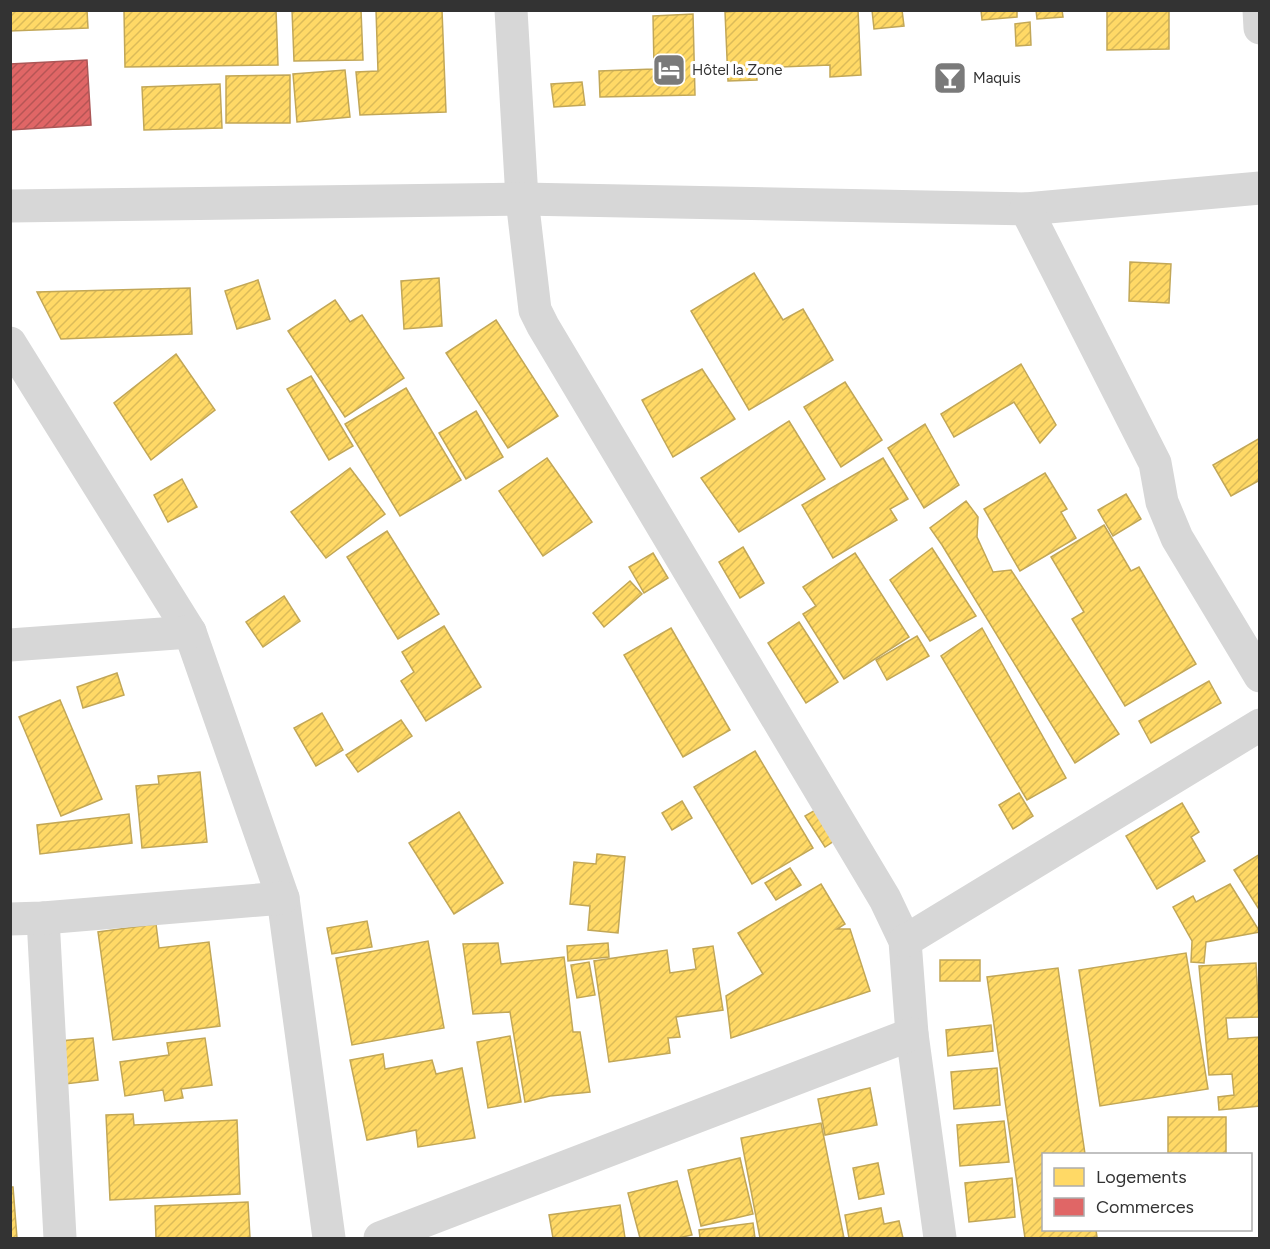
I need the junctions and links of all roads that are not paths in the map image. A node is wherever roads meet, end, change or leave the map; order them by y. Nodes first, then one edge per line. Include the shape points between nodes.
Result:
1 (511, 10) edge
2 (1259, 10) edge
3 (1260, 28) edge
4 (1260, 188) edge
5 (522, 199) junction
6 (10, 206) edge
7 (1026, 209) junction
8 (10, 343) edge
9 (190, 632) junction
10 (10, 645) edge
11 (1260, 676) edge
12 (1260, 725) edge
13 (283, 898) junction
14 (43, 918) junction
15 (10, 919) edge
16 (905, 941) junction
17 (912, 1034) junction
18 (60, 1239) edge
19 (329, 1239) edge
20 (380, 1239) edge
21 (940, 1239) edge

1 - 5 street
2 - 3 street
4 - 7 street
5 - 6 street
5 - 7 street
5 - 16 street via 535,309 543,326 885,898
7 - 11 street via 1155,464 1162,502 1177,538
8 - 9 street
9 - 10 street
9 - 13 street
12 - 16 street
13 - 14 street
13 - 19 street
14 - 15 street
14 - 18 street
16 - 17 street
17 - 20 street
17 - 21 street

